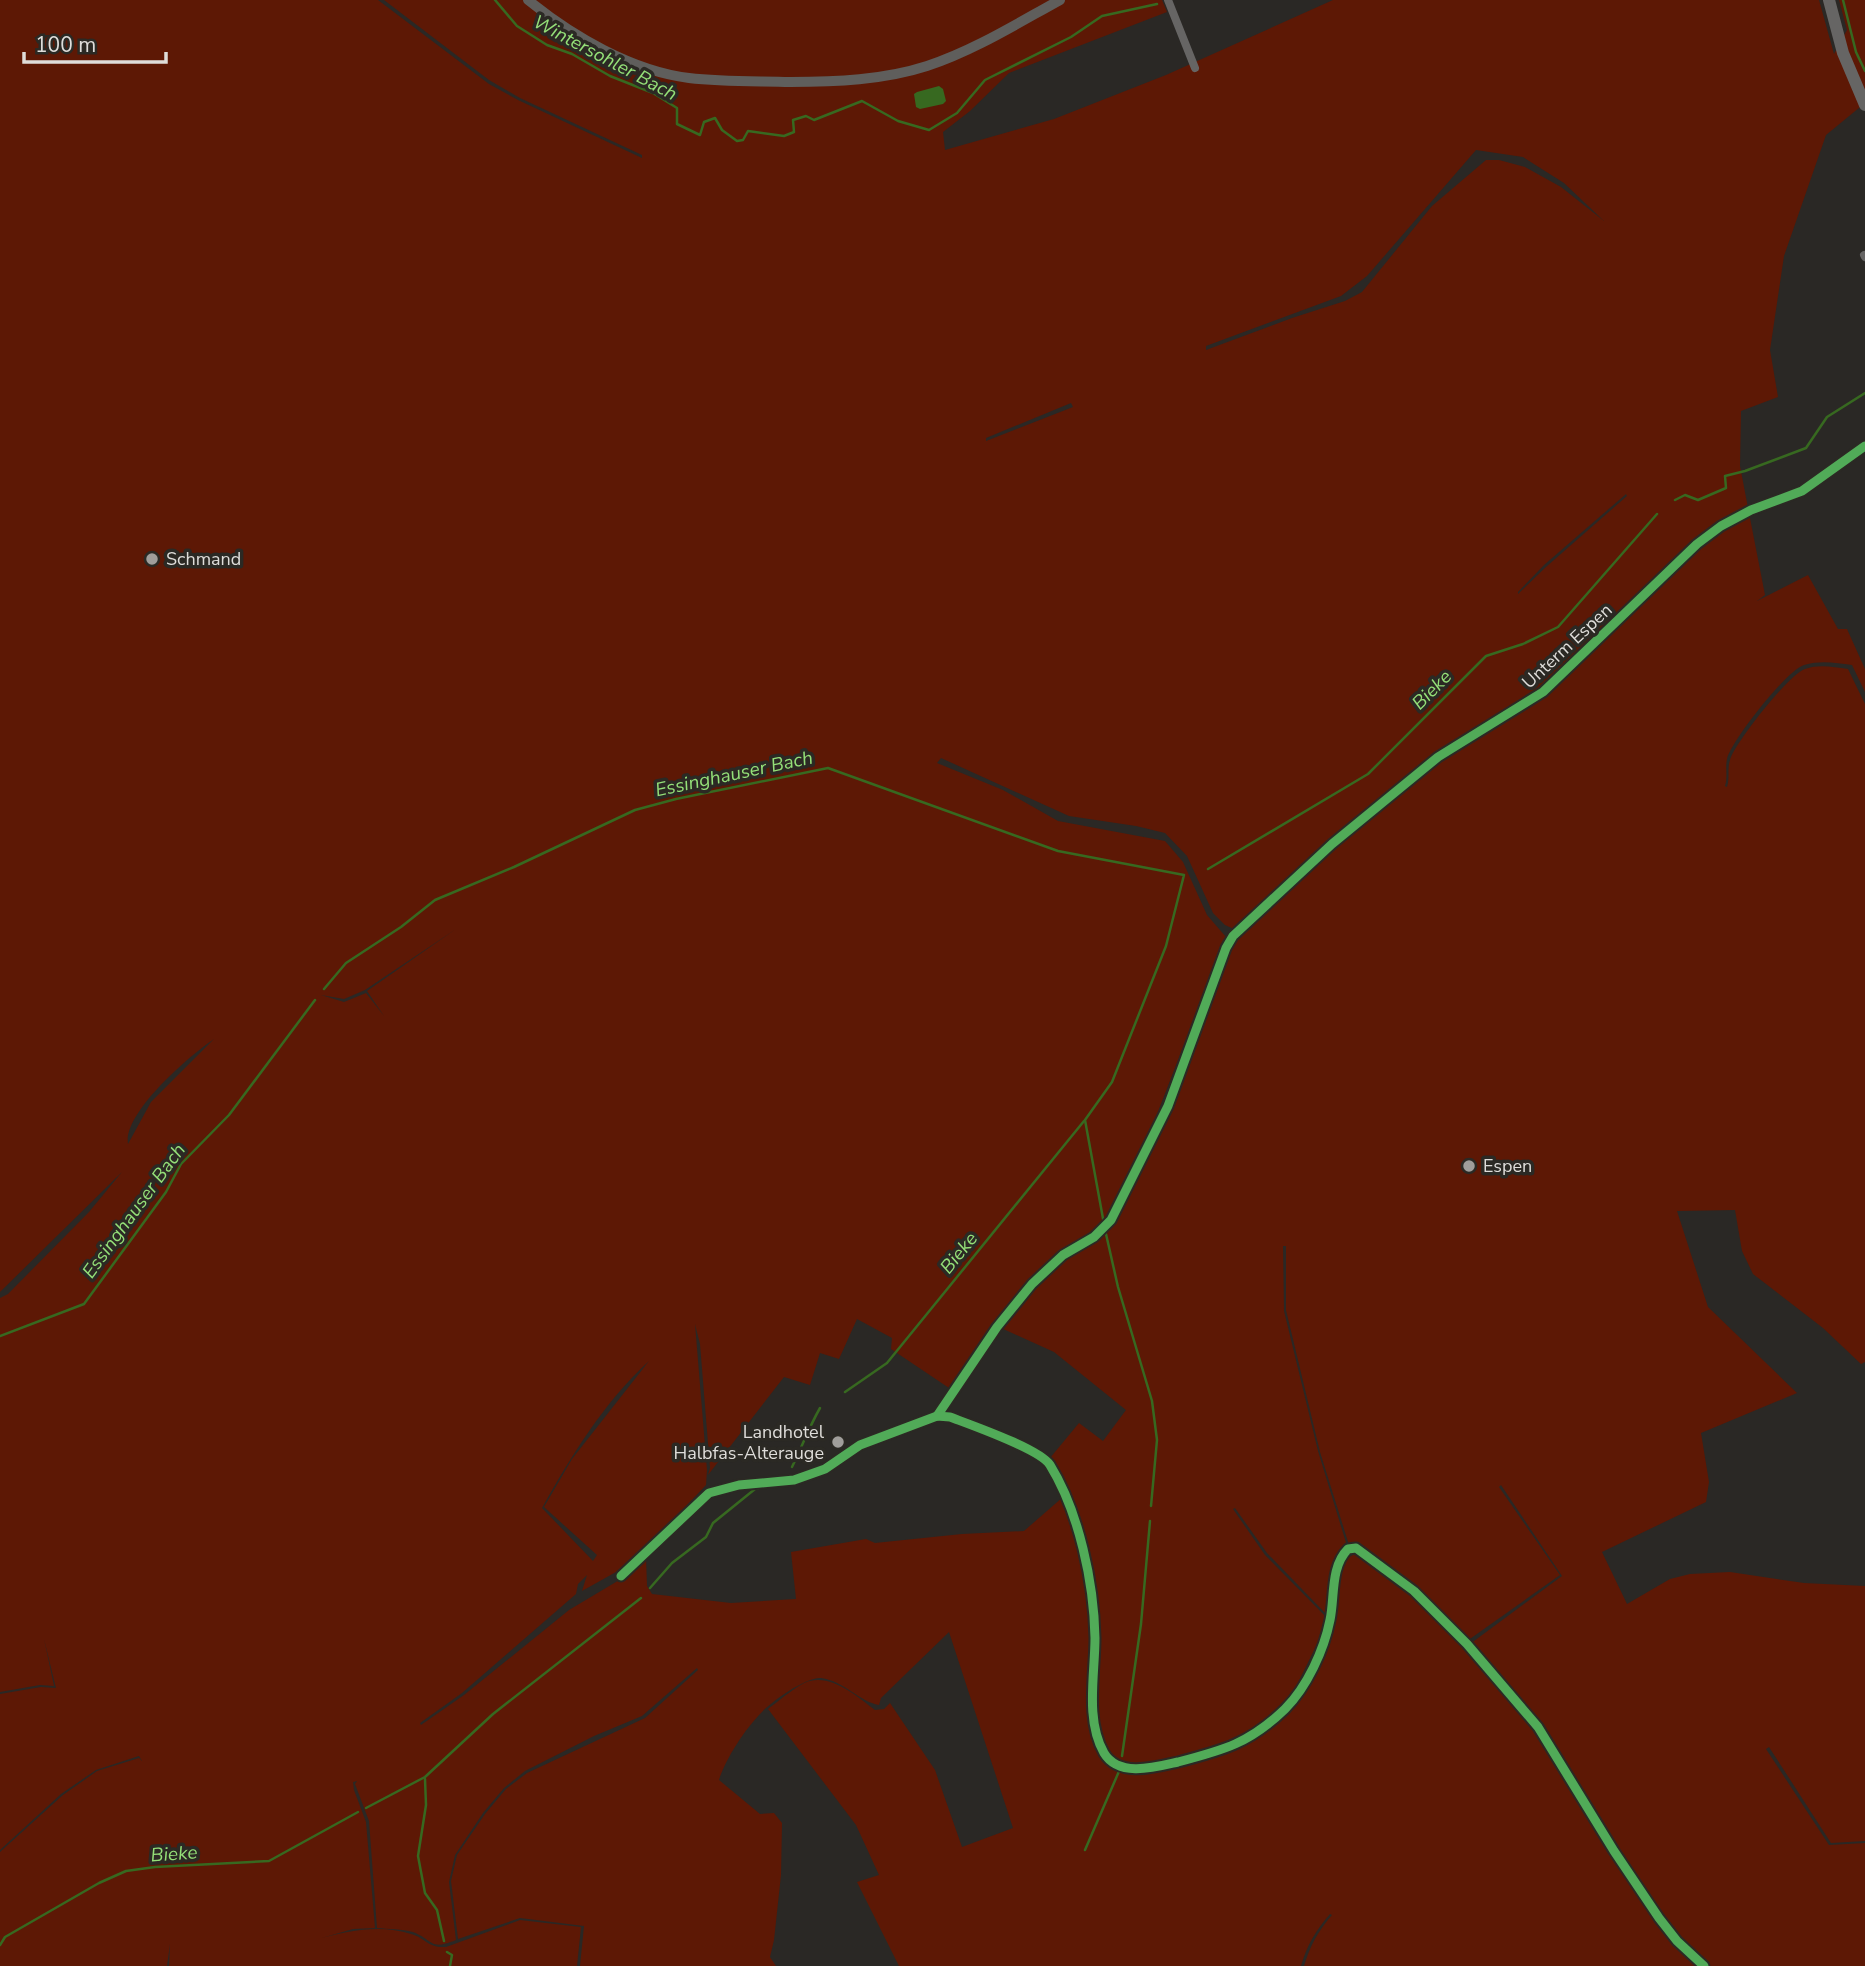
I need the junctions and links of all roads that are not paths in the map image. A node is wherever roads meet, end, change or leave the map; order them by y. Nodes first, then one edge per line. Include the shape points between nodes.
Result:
1 (528, 0) edge
2 (1060, 0) edge
3 (1168, 0) edge
4 (1829, 0) edge
5 (1195, 68) dead end
6 (1865, 105) edge
7 (1865, 446) edge
8 (937, 1416) junction
9 (621, 1576) dead end
10 (1704, 1966) edge

1 - 2 street via 586,40 651,68 686,78 808,82 884,76 927,66
3 - 5 street
4 - 6 main road via 1843,53
7 - 8 street, Unterm Espen via 1802,491 1751,510 1697,544 1542,692 1438,757 1332,844 1233,936 1168,1105 1111,1220 1032,1284
8 - 9 street via 857,1446 825,1469 794,1480 709,1493
8 - 10 street via 1034,1452 1049,1462 1075,1519 1089,1579 1095,1637 1094,1713 1105,1755 1116,1763 1149,1769 1203,1755 1244,1742 1272,1721 1300,1690 1317,1657 1330,1621 1340,1559 1348,1549 1356,1548 1414,1591 1538,1727 1659,1918

